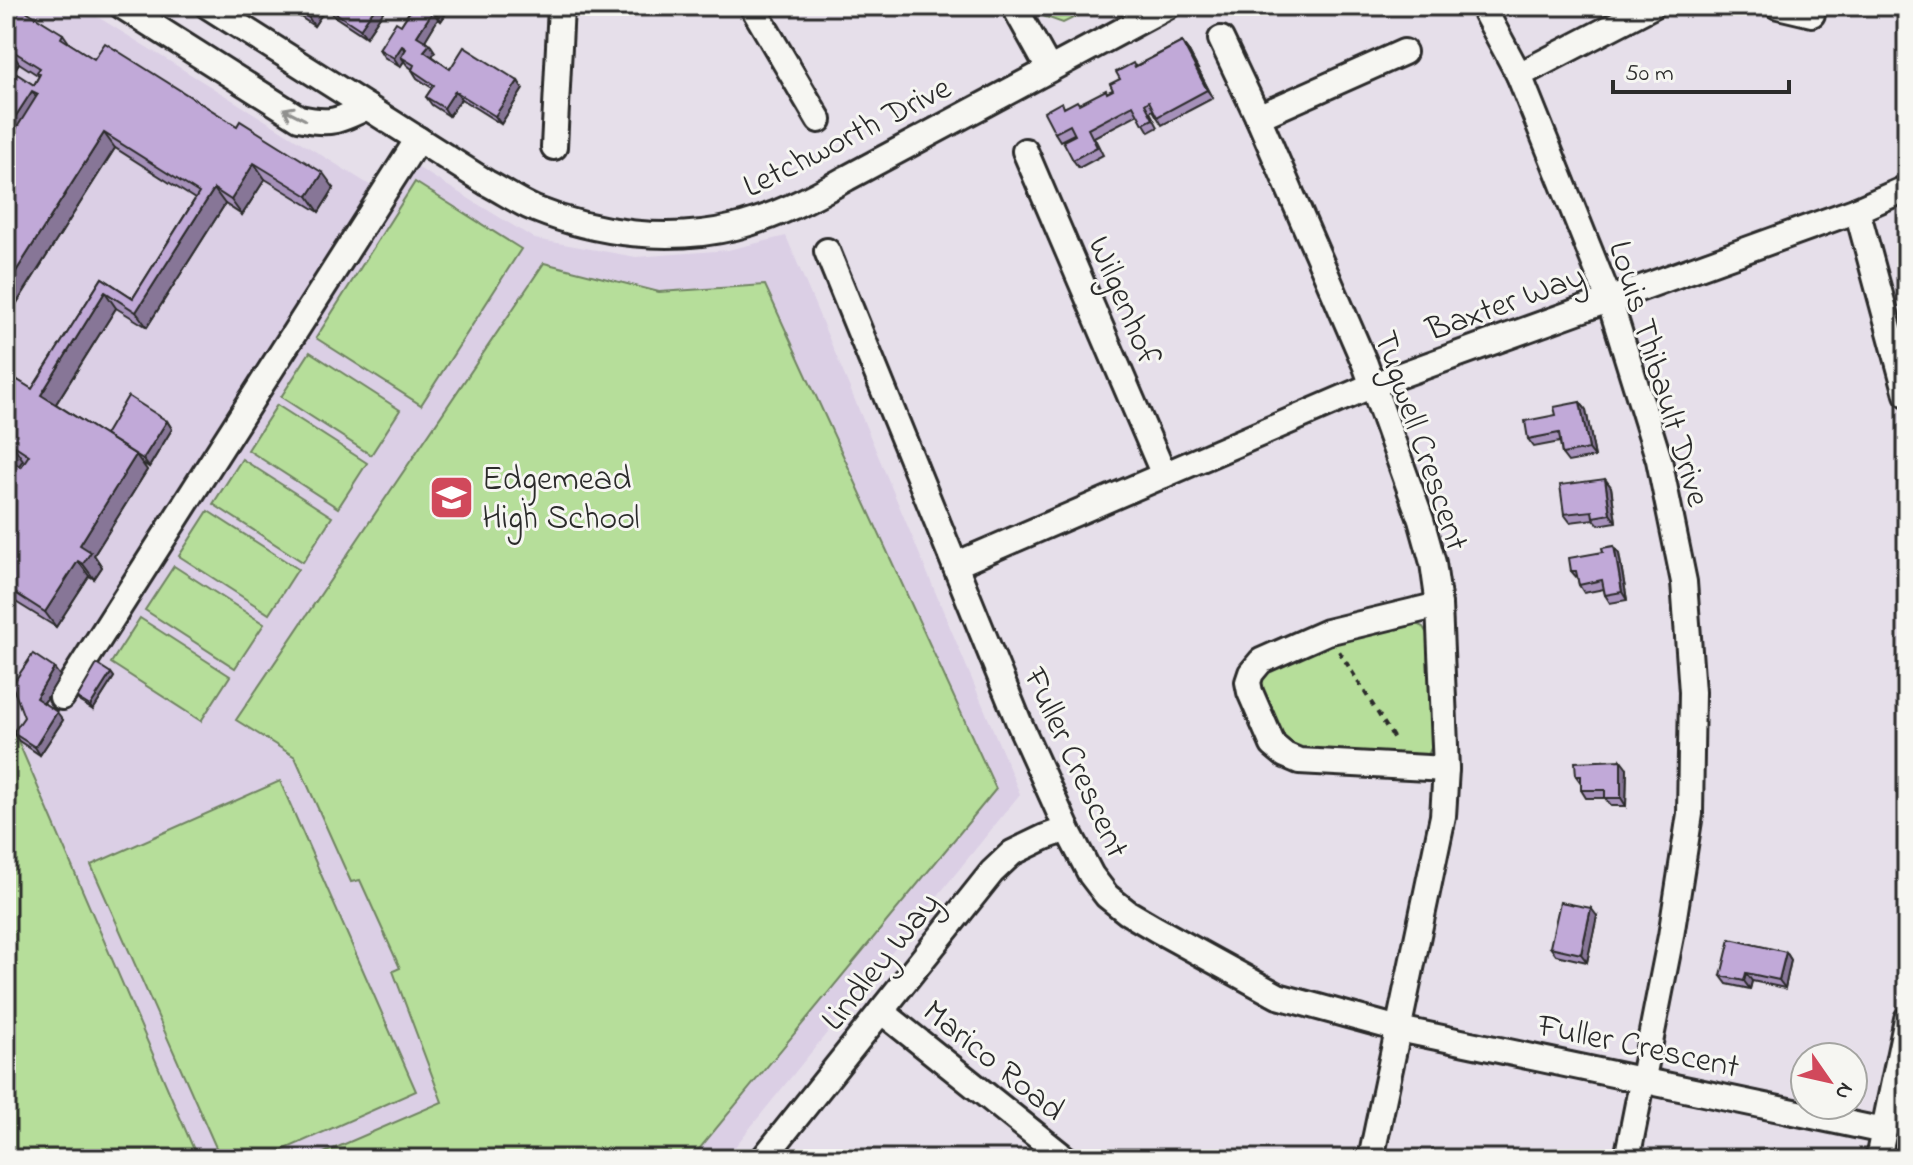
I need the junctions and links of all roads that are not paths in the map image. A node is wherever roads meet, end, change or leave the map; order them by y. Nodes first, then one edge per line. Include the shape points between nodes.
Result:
1 (122, 6) edge
2 (208, 6) edge
3 (561, 6) edge
4 (752, 6) edge
5 (1014, 6) edge
6 (1168, 6) edge
7 (1482, 6) edge
8 (1652, 6) edge
9 (1778, 6) edge
10 (1812, 14) dead end
11 (1221, 39) dead end
12 (1404, 52) dead end
13 (1049, 69) junction
14 (1519, 75) junction
15 (367, 107) junction
16 (1258, 117) junction
17 (819, 120) dead end
18 (418, 139) junction
19 (554, 147) dead end
20 (1025, 151) dead end
21 (1907, 188) edge
22 (1857, 210) junction
23 (827, 251) dead end
24 (1609, 299) junction
25 (1373, 385) junction
26 (1907, 394) edge
27 (1164, 475) junction
28 (955, 565) junction
29 (1439, 605) junction
30 (62, 697) dead end
31 (1446, 769) junction
32 (1067, 829) junction
33 (881, 1011) junction
34 (1907, 1019) edge
35 (1399, 1029) junction
36 (1643, 1080) junction
37 (1884, 1131) junction
38 (763, 1159) edge
39 (1066, 1159) edge
40 (1371, 1159) edge
41 (1627, 1159) edge
42 (1878, 1159) edge

15 -> 1 street via 339,121 299,118
2 - 15 street, Letchworth Drive
3 - 19 street
4 - 17 street
5 - 13 street
6 - 13 street, Letchworth Drive
7 - 14 street, Louis Thibault Drive
8 - 14 street
9 - 10 street
11 - 16 street, Tugwell Crescent
12 - 16 street
13 - 18 street, Letchworth Drive via 811,199 750,223 702,232 640,234 563,219 518,201
14 - 24 street, Louis Thibault Drive
15 - 18 street, Letchworth Drive
16 - 25 street, Tugwell Crescent
18 - 30 street
20 - 27 street, Wilgenhof
21 - 22 street, Baxter Way
22 - 24 street, Baxter Way
22 - 26 street
23 - 28 street, Fuller Crescent
24 - 25 street, Baxter Way
24 - 36 street, Louis Thibault Drive via 1659,460 1684,582 1692,692 1690,814
25 - 27 street, Baxter Way
25 - 29 street, Tugwell Crescent via 1421,520
27 - 28 street, Baxter Way
28 - 32 street, Fuller Crescent
29 - 31 street, Tugwell Crescent
29 - 31 street via 1327,632 1261,661 1248,682 1273,745 1285,755 1299,761
31 - 35 street, Tugwell Crescent via 1443,816
32 - 33 street, Lindley Way via 1012,853 992,872
32 - 35 street, Fuller Crescent via 1107,896 1147,923 1278,996
33 - 38 street, Lindley Way
33 - 39 street, Marico Road
34 - 37 street
35 - 36 street, Fuller Crescent
35 - 40 street, Tugwell Crescent
36 - 37 street, Fuller Crescent
36 - 41 street, Louis Thibault Drive
37 - 42 street

